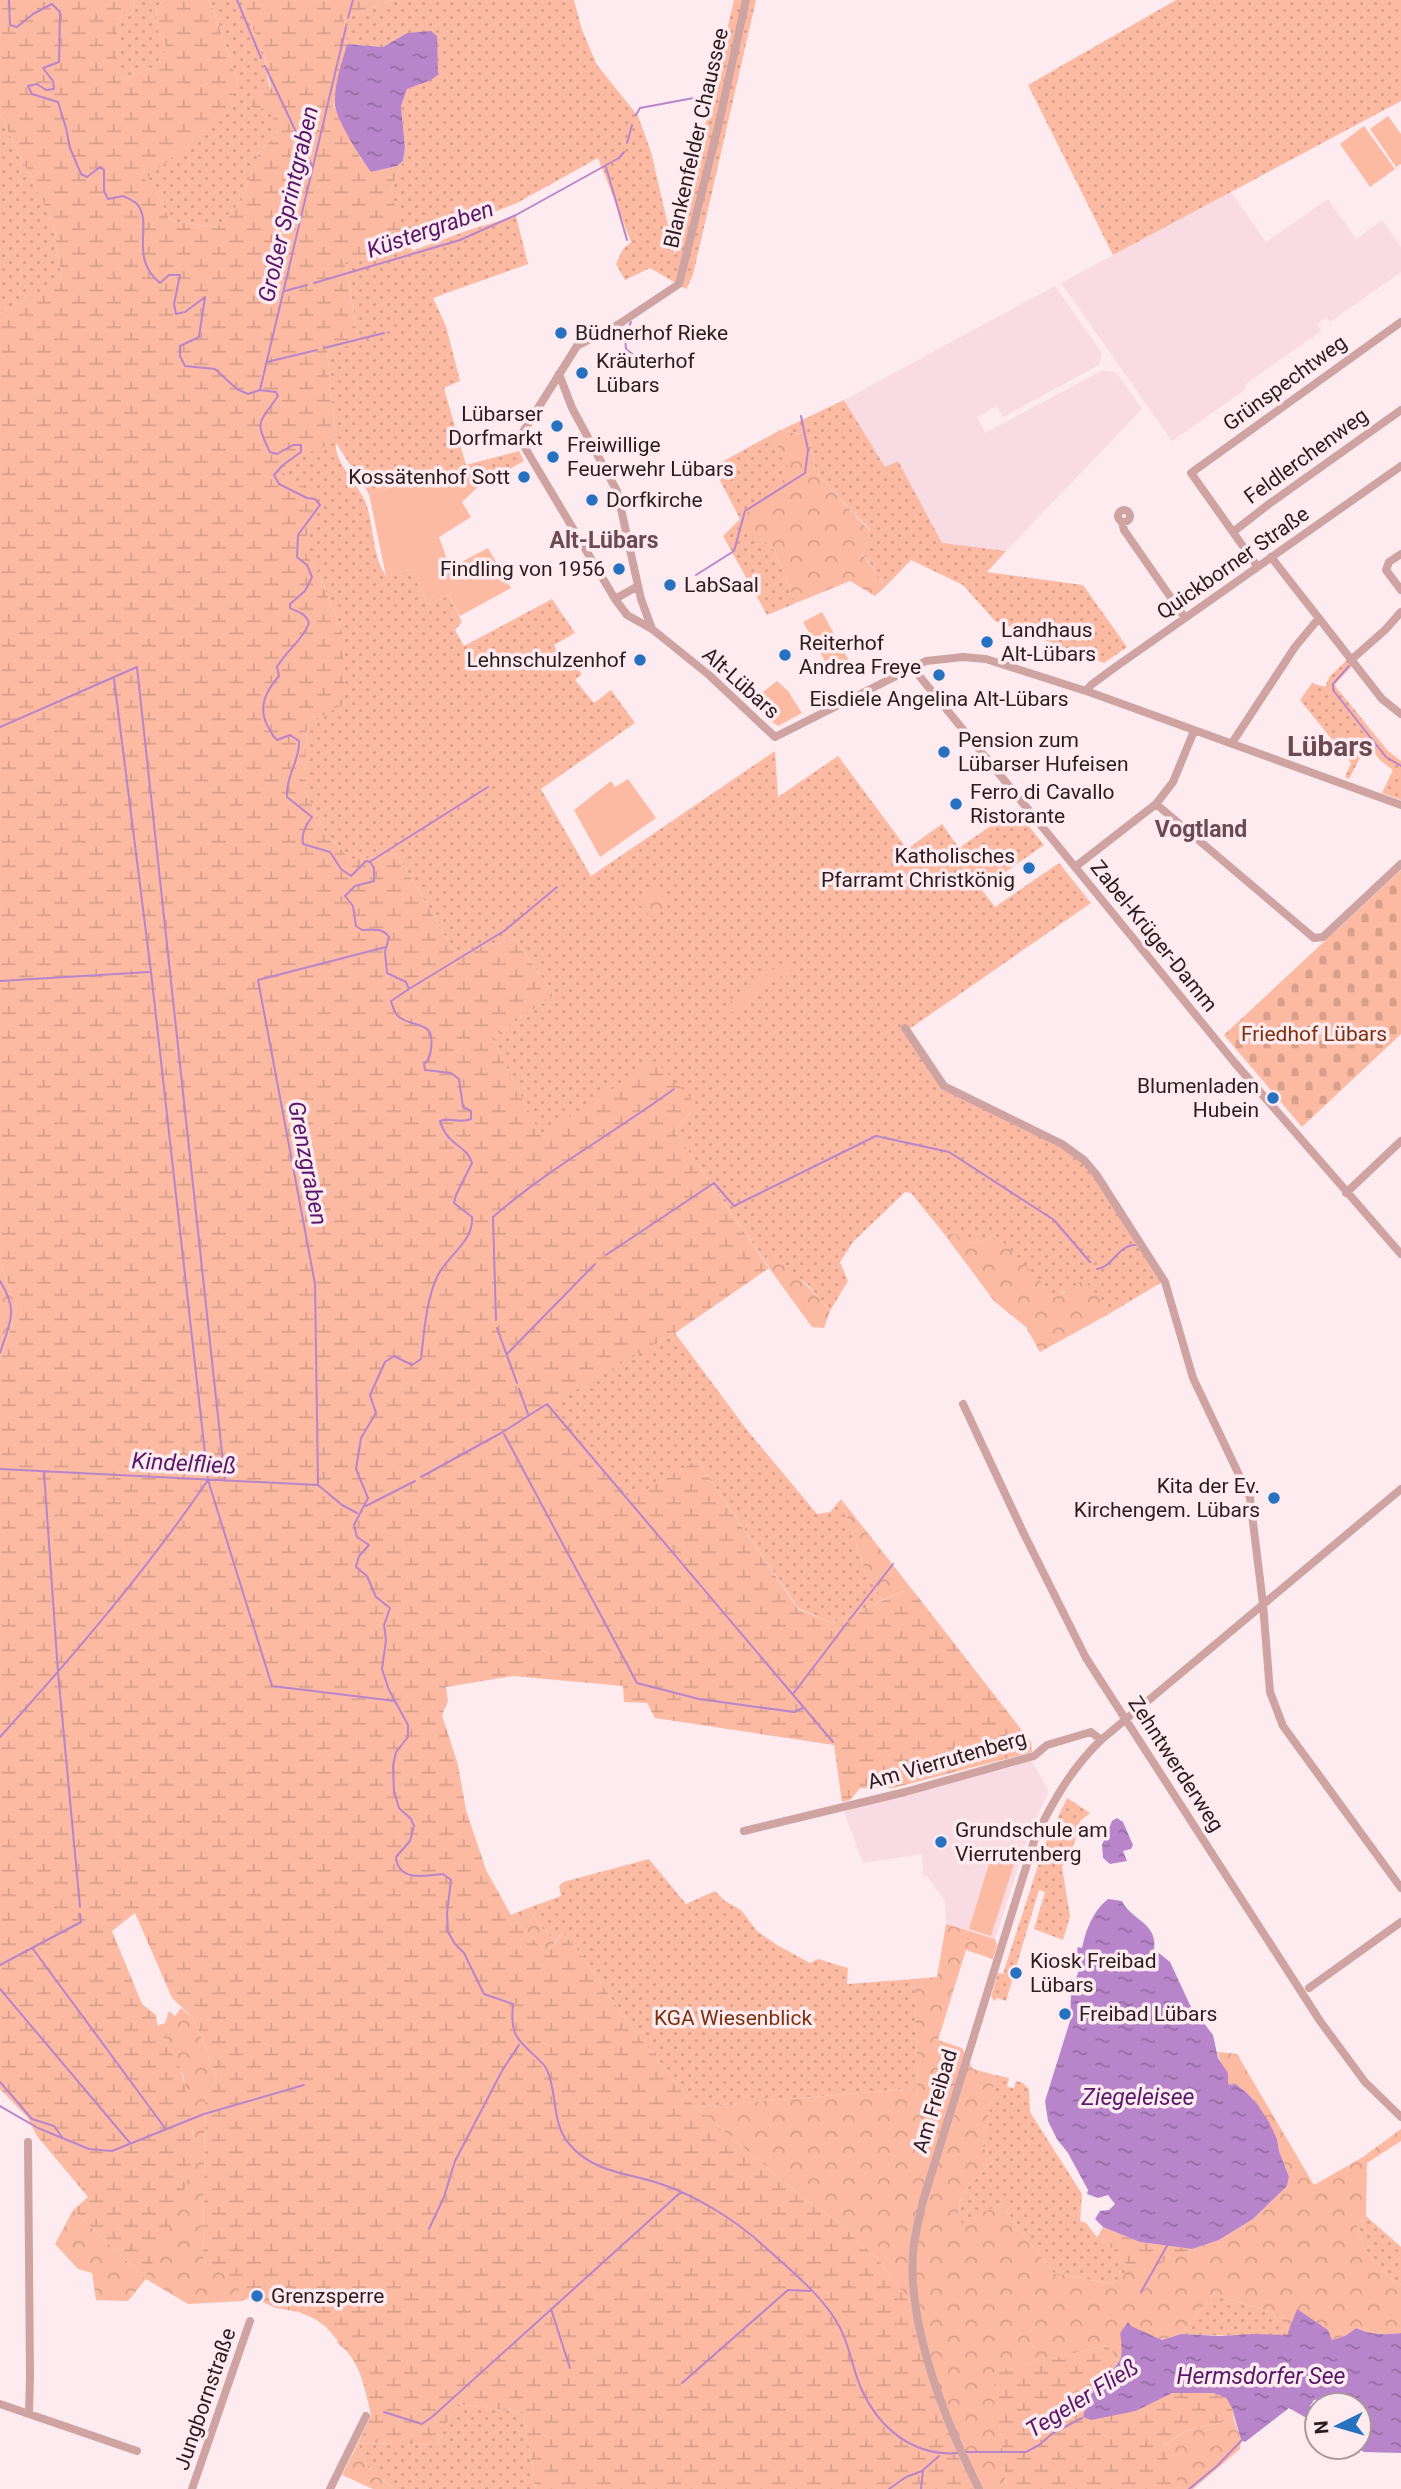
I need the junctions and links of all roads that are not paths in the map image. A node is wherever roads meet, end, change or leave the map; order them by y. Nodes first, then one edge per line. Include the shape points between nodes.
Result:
1 (746, 0) edge
2 (680, 284) joint
3 (1401, 323) edge
4 (559, 374) junction
5 (1401, 410) edge
6 (1401, 466) edge
7 (1122, 522) dead end
8 (1233, 532) junction
9 (1401, 554) edge
10 (1271, 556) junction
11 (1257, 566) junction
12 (638, 586) junction
13 (1401, 590) edge
14 (615, 599) junction
15 (1401, 612) edge
16 (1185, 618) junction
17 (1319, 618) junction
18 (652, 629) junction
19 (1351, 660) junction
20 (912, 667) junction
21 (1086, 691) junction
22 (1401, 714) edge
23 (1194, 731) junction
24 (1232, 743) junction
25 (1156, 804) junction
26 (1401, 806) edge
27 (1401, 864) edge
28 (1075, 867) junction
29 (905, 1028) dead end
30 (1401, 1141) edge
31 (1346, 1193) junction
32 (1401, 1254) edge
33 (963, 1404) dead end
34 (1401, 1489) edge
35 (1263, 1604) junction
36 (1126, 1720) junction
37 (1101, 1740) junction
38 (744, 1831) dead end
39 (1401, 1888) edge
40 (1401, 1922) edge
41 (1309, 1988) dead end
42 (1401, 2117) edge
43 (28, 2142) dead end
44 (250, 2320) dead end
45 (0, 2404) edge
46 (29, 2413) junction
47 (366, 2416) dead end
48 (137, 2451) dead end
49 (192, 2489) edge
50 (330, 2489) edge
51 (979, 2489) edge

1 - 2 street, Blankenfelder Chaussee
2 - 4 street, Alt-Lübars via 578,346
3 - 8 street, Grünspechtweg via 1191,473
4 - 12 street via 617,491
4 - 14 street, Alt-Lübars via 523,432 523,444
5 - 8 street, Feldlerchenweg
6 - 10 street, Quickborner Straße
7 - 16 street
8 - 11 street
9 - 13 street via 1386,570
10 - 11 street, Quickborner Straße
10 - 17 street
11 - 16 street, Quickborner Straße
12 - 14 street
12 - 18 street
14 - 18 street, Alt-Lübars via 627,615
15 - 19 street
16 - 21 street, Quickborner Straße
17 - 19 street
17 - 24 street
18 - 20 street, Alt-Lübars via 775,737
19 - 22 street via 1382,699
20 - 21 street, Alt-Lübars via 940,658 986,659
20 - 28 street, Zabel-Krüger-Damm
21 - 23 street, Alt-Lübars
23 - 24 street, Alt-Lübars
23 - 25 street via 1173,782
24 - 26 street, Alt-Lübars
25 - 27 street via 1314,938 1323,937
25 - 28 street
28 - 31 street, Zabel-Krüger-Damm
29 - 35 street via 944,1086 1038,1131 1084,1160 1166,1282 1193,1378 1250,1498
30 - 31 street
31 - 32 street, Zabel-Krüger-Damm
33 - 36 street, Zehntwerderweg via 1086,1658
34 - 35 street
35 - 36 street
35 - 39 street via 1270,1692 1283,1726
36 - 37 street
36 - 42 street, Zehntwerderweg via 1334,2042 1365,2082
37 - 38 street, Am Vierrutenberg via 1091,1732 1047,1745 1034,1756
37 - 51 street, Am Freibad via 1064,1783 1035,1838 916,2231 916,2314 958,2444
40 - 41 street
43 - 46 street
44 - 49 street, Jungbornstraße
45 - 46 street
46 - 48 street
47 - 50 street

